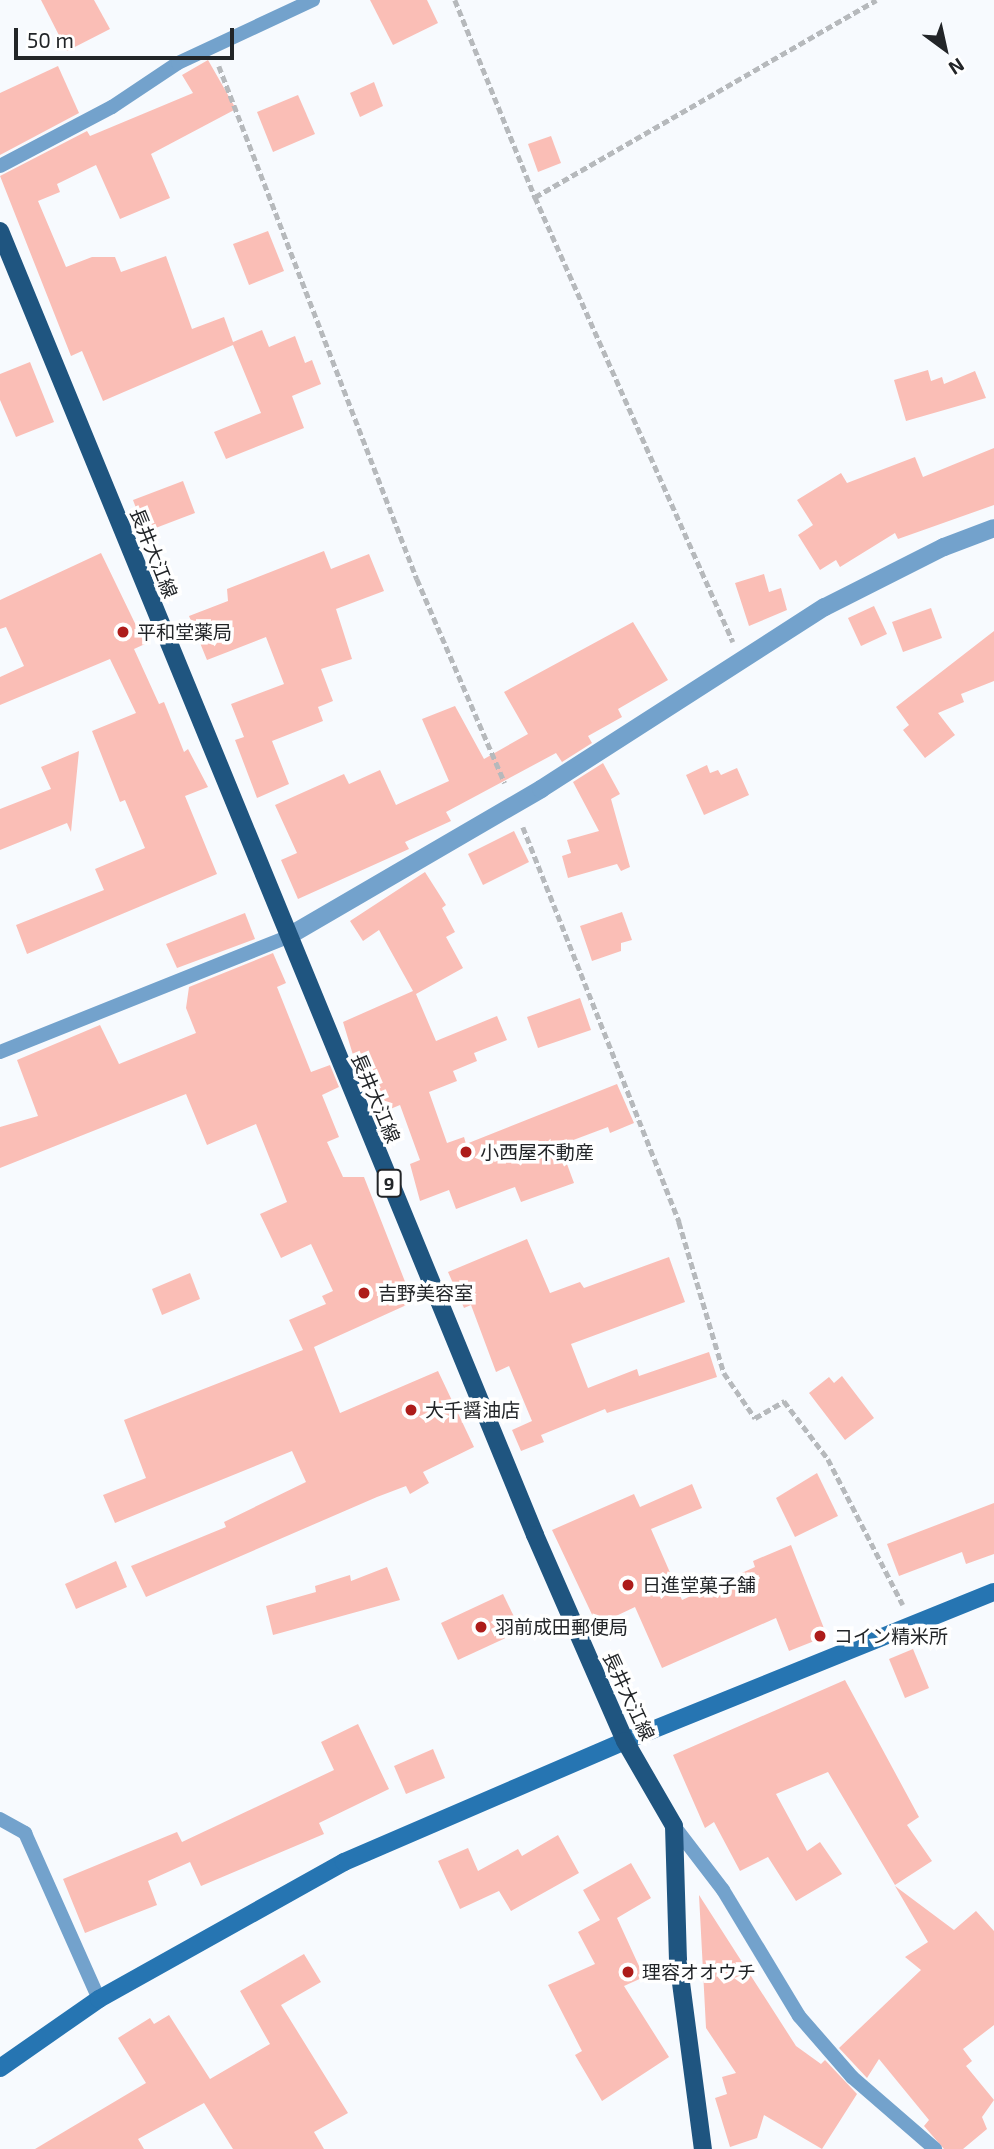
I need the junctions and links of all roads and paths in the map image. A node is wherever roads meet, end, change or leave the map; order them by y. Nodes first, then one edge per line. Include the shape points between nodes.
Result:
1 (313, 0) edge
2 (455, 0) edge
3 (876, 0) edge
4 (212, 46) junction
5 (0, 166) edge
6 (535, 197) junction
7 (0, 231) edge
8 (994, 528) edge
9 (740, 659) junction
10 (514, 805) junction
11 (287, 937) junction
12 (0, 1052) edge
13 (994, 1592) edge
14 (913, 1625) junction
15 (625, 1741) junction
16 (0, 1819) edge
17 (674, 1826) junction
18 (99, 1999) junction
19 (0, 2068) edge
20 (703, 2149) edge
21 (934, 2149) edge

1 - 4 lane
2 - 6 path
3 - 6 path
4 - 5 lane
4 - 10 path via 418,579
6 - 9 path
7 - 11 main road, 長井大江線 / 9
8 - 9 street via 944,547 825,607
9 - 10 street
10 - 11 street
10 - 14 path via 679,1222 724,1373 755,1418 783,1401 820,1449
11 - 12 lane
11 - 15 main road, 長井大江線 / 9
13 - 14 street
14 - 15 street
15 - 17 main road, 長井大江線 / 9
15 - 18 street via 344,1862
16 - 18 lane via 25,1833
17 - 20 main road, 長井大江線 / 9 via 678,1960
17 - 21 lane via 723,1890 799,2016 852,2077
18 - 19 street

